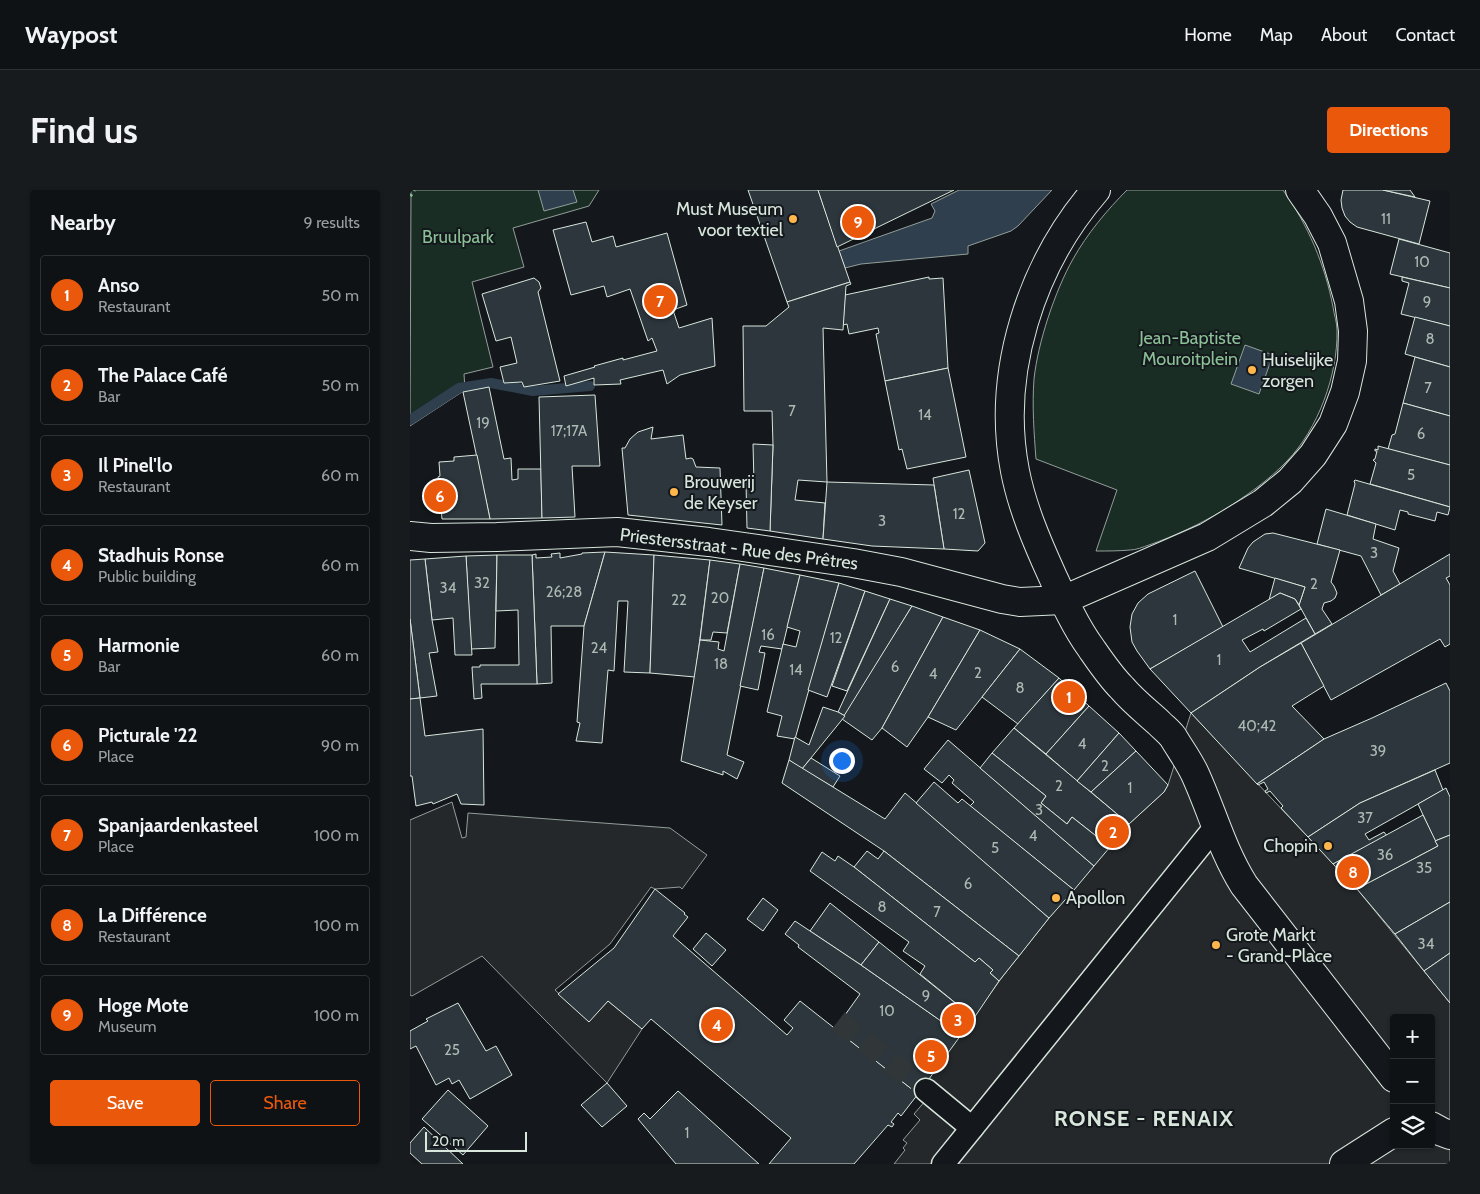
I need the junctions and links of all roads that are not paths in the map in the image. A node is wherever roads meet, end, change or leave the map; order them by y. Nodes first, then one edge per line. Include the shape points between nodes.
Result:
1 (1096, 190) edge
2 (1300, 190) edge
3 (410, 536) edge
4 (1063, 600) junction
5 (1216, 826) junction
6 (1390, 1073) edge
7 (926, 1090) tunnel mouth
8 (972, 1128) junction
9 (1435, 1128) edge
10 (1390, 1135) edge
11 (1450, 1135) edge
12 (943, 1164) edge
13 (1344, 1164) edge

1 - 4 street via 1082,206 1046,263 1025,320 1013,371 1010,411 1015,472 1026,513
2 - 4 street via 1332,243 1350,301 1352,361 1333,424 1313,455 1290,481 1263,503 1207,537
3 - 4 street, Priestersstraat - Rue des Prêtres via 497,537 617,532 853,563 1020,602
4 - 5 street via 1090,646 1122,688 1171,735 1194,773
5 - 6 street via 1244,886
5 - 8 street
7 - 8 street
8 - 12 street
9 - 11 street
10 - 13 street

